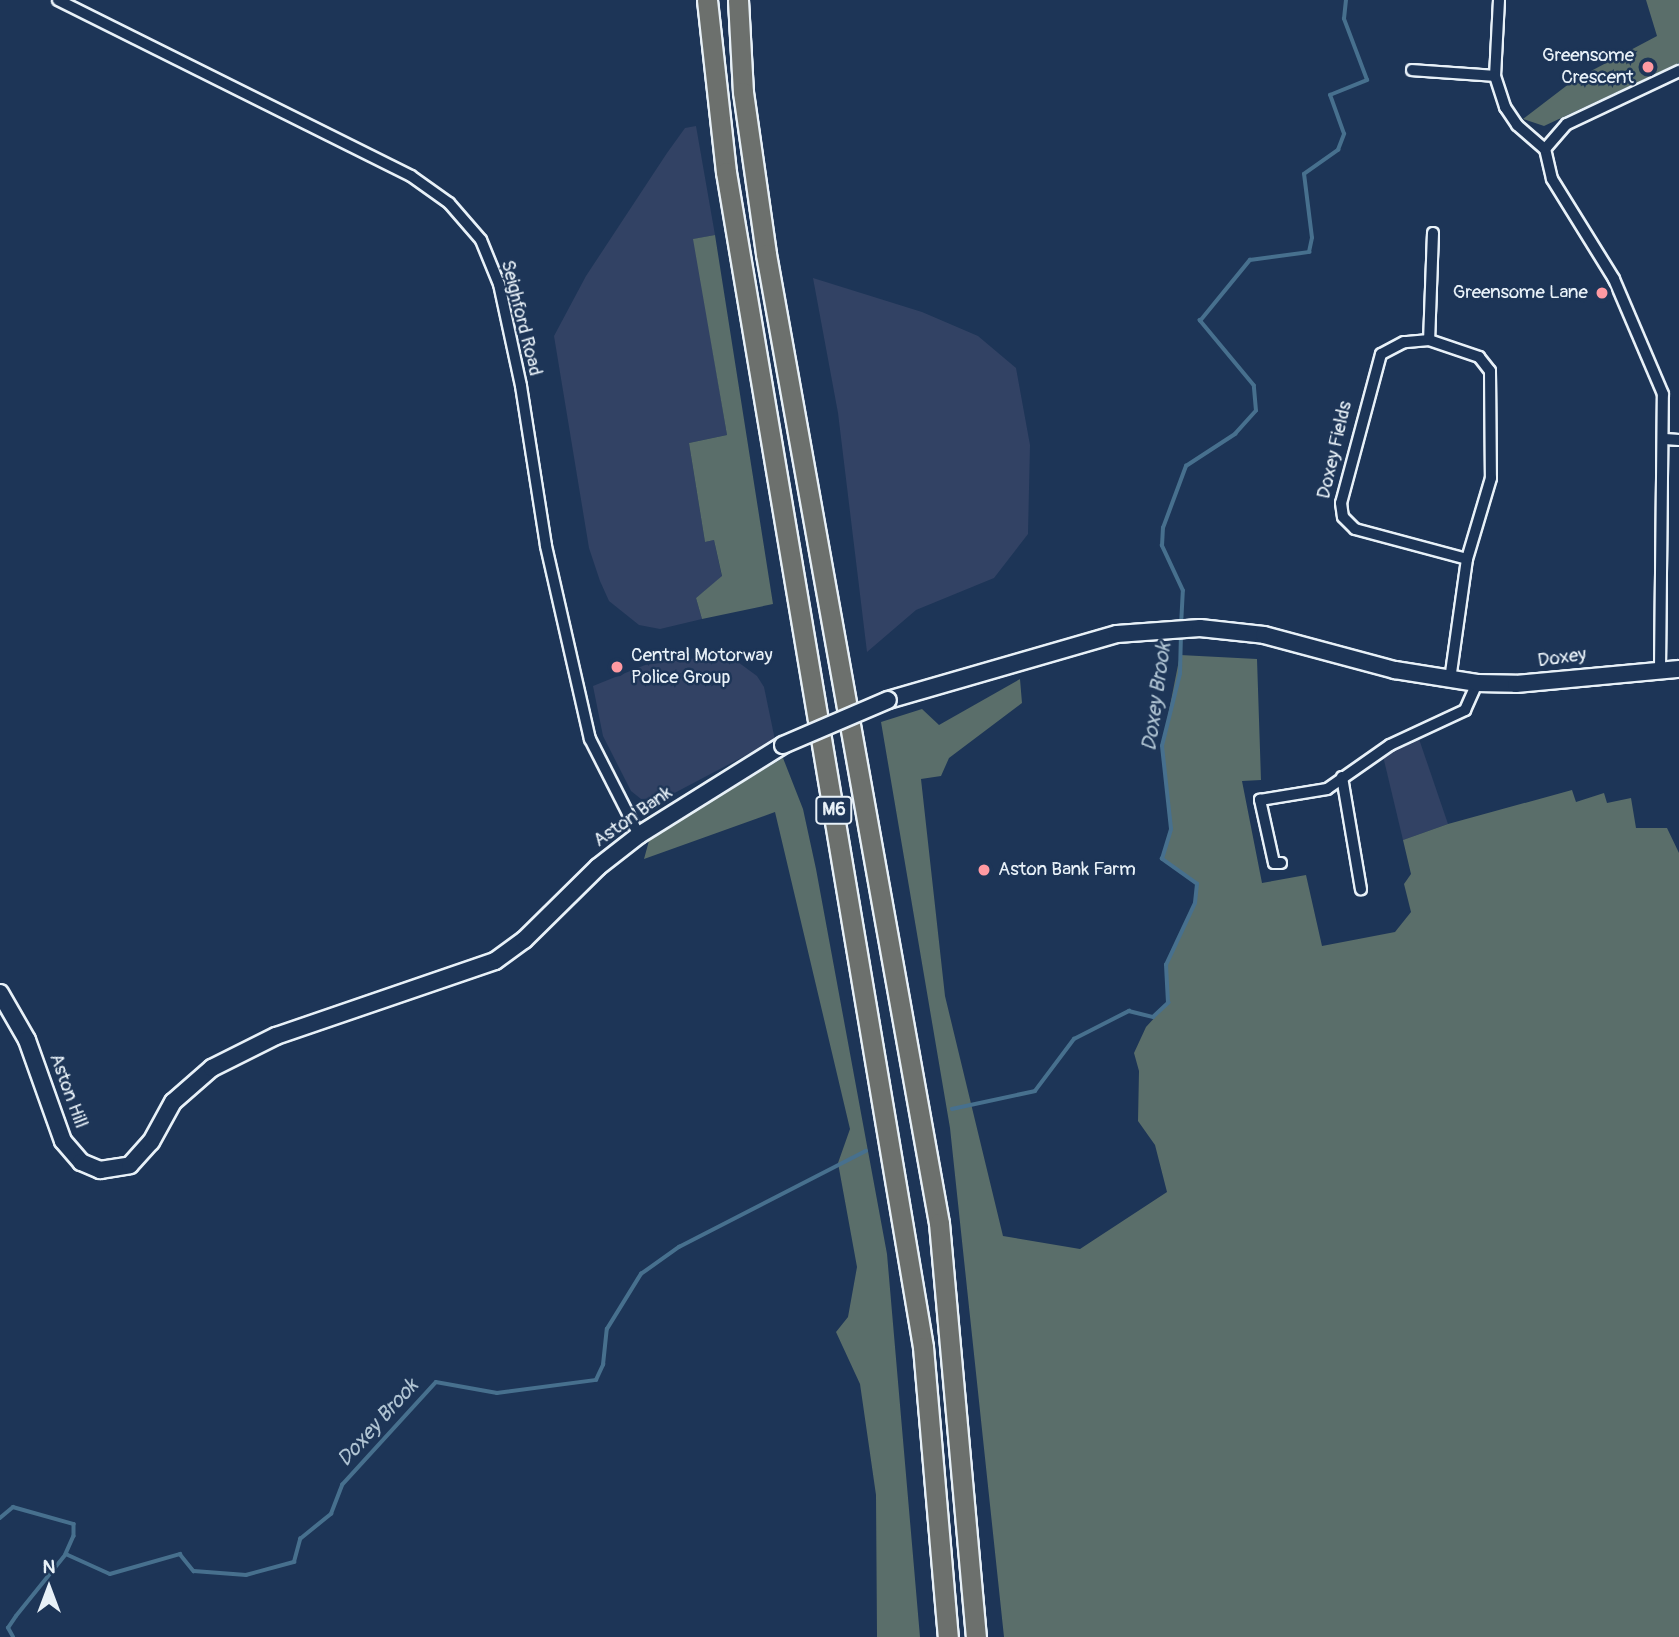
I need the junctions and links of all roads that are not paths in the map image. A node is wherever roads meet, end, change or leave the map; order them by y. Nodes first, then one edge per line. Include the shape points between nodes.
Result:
1 (58, 0) edge
2 (707, 0) edge
3 (738, 0) edge
4 (1499, 0) edge
5 (1412, 70) dead end
6 (1679, 71) edge
7 (1495, 76) junction
8 (1545, 149) junction
9 (1433, 233) dead end
10 (1430, 340) junction
11 (1665, 439) junction
12 (1679, 440) edge
13 (1467, 559) junction
14 (1660, 669) junction
15 (1679, 669) edge
16 (1450, 680) junction
17 (1477, 683) junction
18 (1342, 777) junction
19 (639, 835) junction
20 (1281, 863) dead end
21 (1361, 889) dead end
22 (0, 993) edge
23 (173, 1102) joint
24 (948, 1629) edge
25 (976, 1637) edge

1 - 19 street, Seighford Road via 411,176 449,203 481,240 501,297 546,546 590,738
2 - 24 highway, M6 via 726,172 923,1347
3 - 25 highway, M6 via 743,92 766,254 939,1223
4 - 7 street
5 - 7 street
6 - 8 street via 1567,124
7 - 8 street via 1505,107 1517,125
8 - 11 street via 1552,179 1614,279 1657,376 1665,407
9 - 10 street
10 - 13 street, Doxey Fields via 1479,357 1490,371 1491,478
10 - 13 street, Doxey Fields via 1405,342 1381,354 1341,503 1343,517 1354,529
11 - 12 street
11 - 14 street
13 - 16 street, Doxey Fields
14 - 15 street, Doxey
14 - 17 street, Doxey via 1516,684
16 - 17 street, Doxey
16 - 19 street, Aston Bank, bridge via 1264,635 1200,628 1117,634 888,699 783,745
17 - 18 street via 1465,710 1425,725
18 - 20 street via 1327,789 1260,800 1274,863
18 - 21 street
19 - 23 street, Aston Bank via 597,867 524,940 495,961 240,1051 197,1078
22 - 23 street, Aston Hill via 27,1040 63,1141 80,1162 100,1170 130,1165 151,1142

